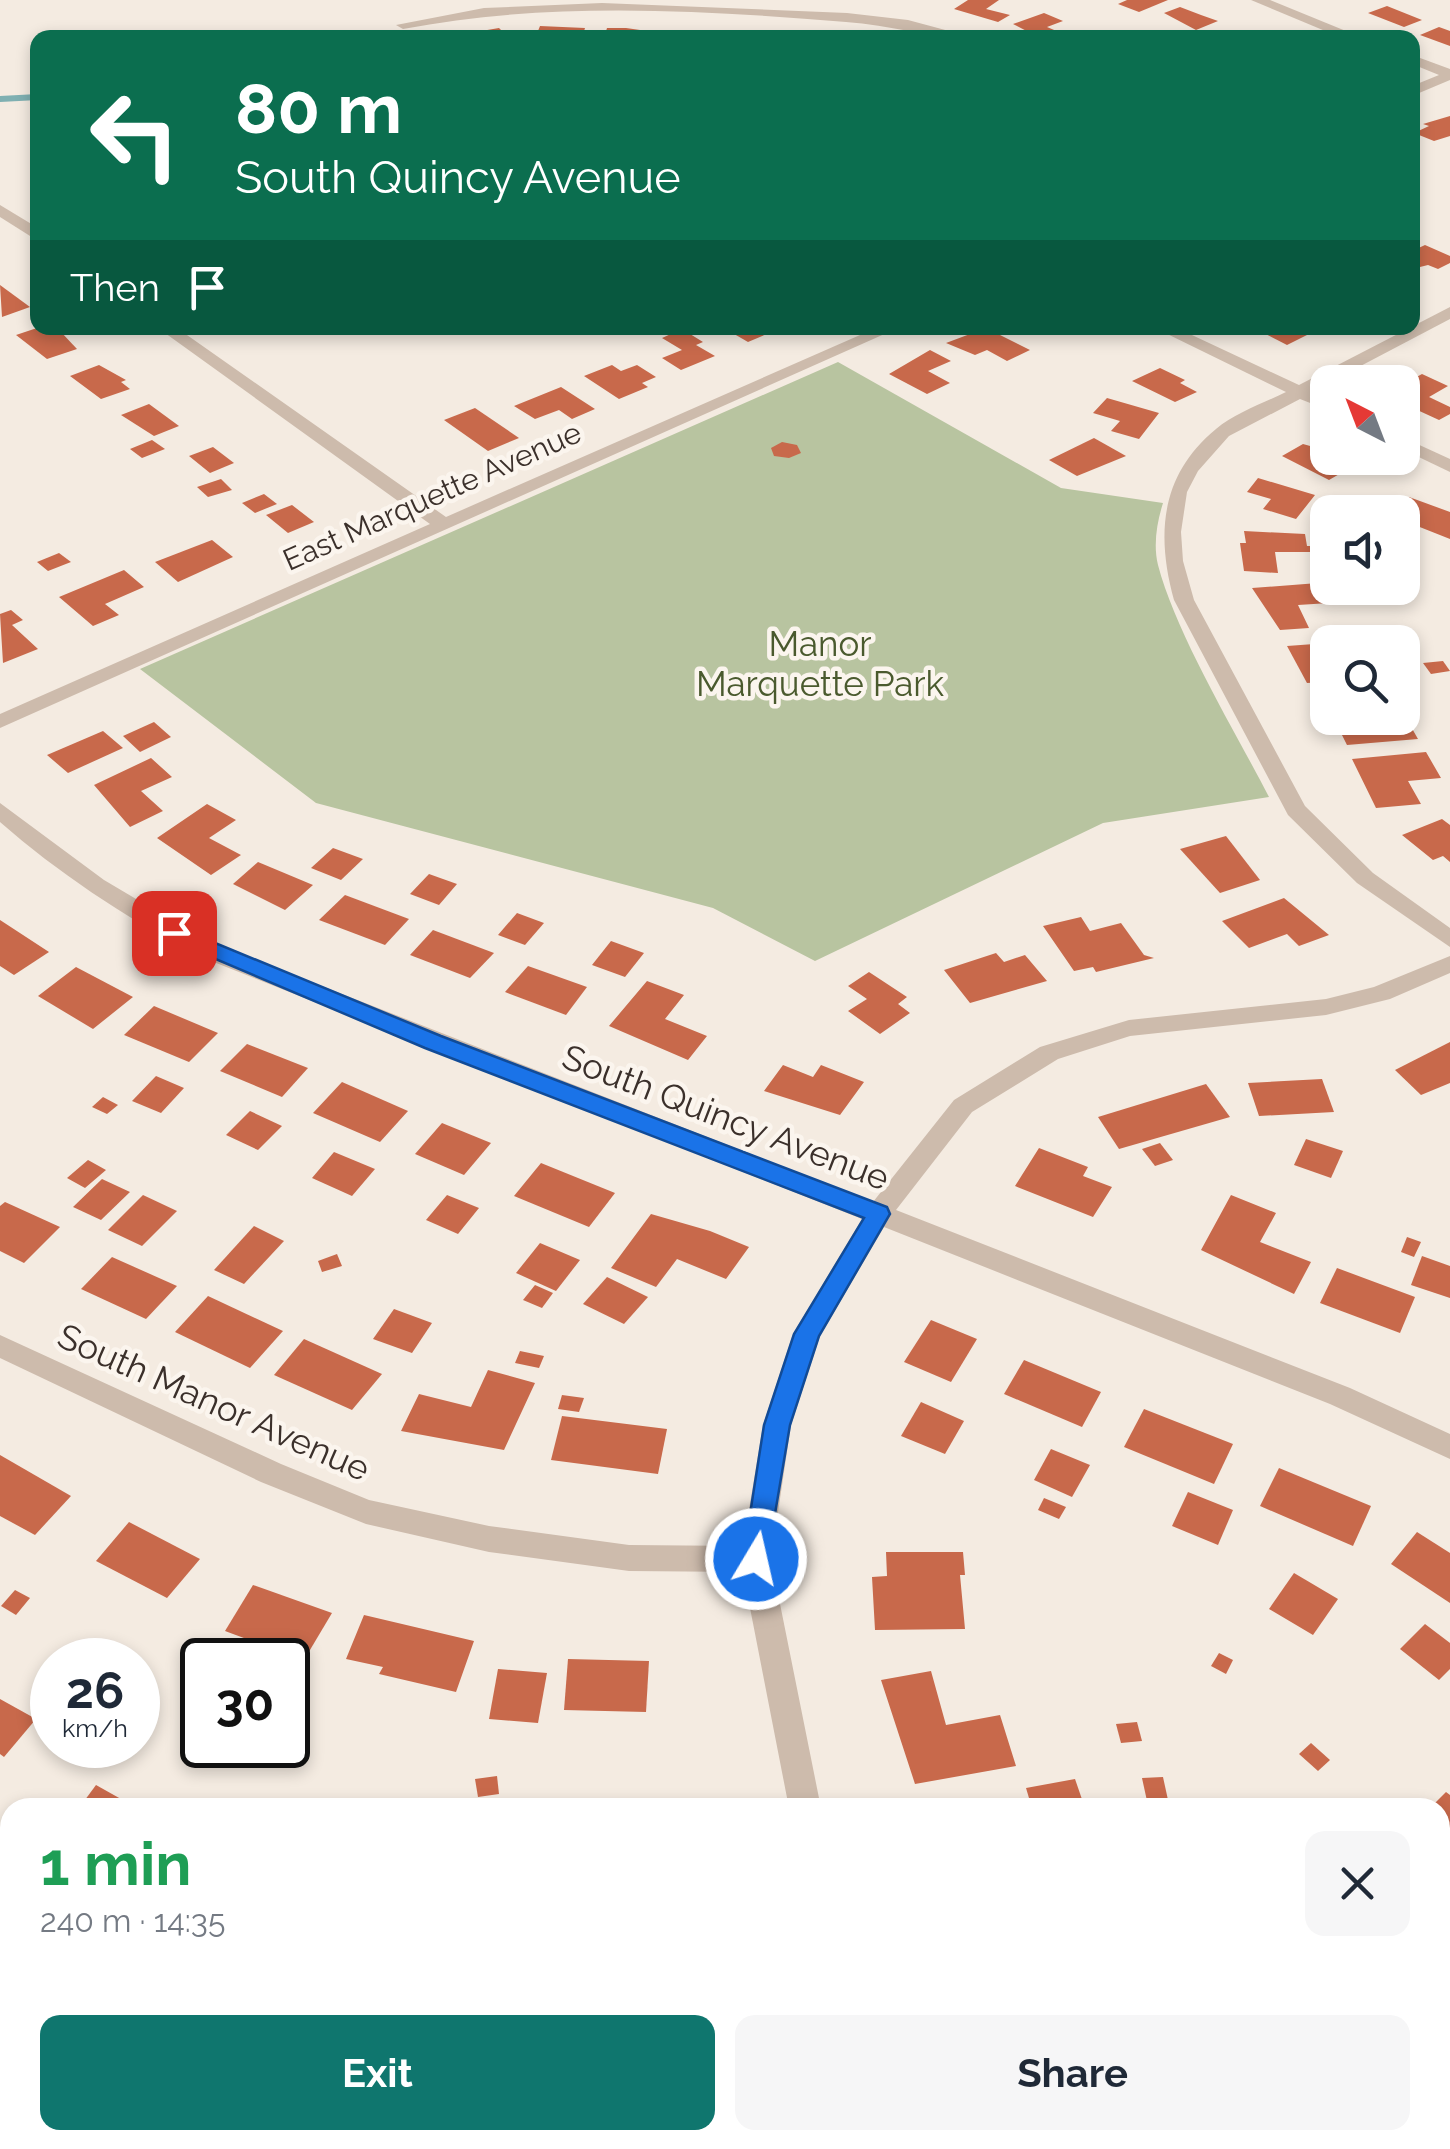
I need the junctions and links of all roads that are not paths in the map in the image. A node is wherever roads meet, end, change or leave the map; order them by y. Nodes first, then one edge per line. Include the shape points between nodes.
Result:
1 (1258, 0) edge
2 (473, 5) edge
3 (741, 6) edge
4 (403, 25) dead end
5 (935, 30) edge
6 (1335, 30) edge
7 (1420, 62) edge
8 (1450, 74) edge
9 (1420, 88) edge
10 (0, 210) edge
11 (30, 231) edge
12 (1450, 312) edge
13 (1420, 327) edge
14 (176, 335) edge
15 (873, 335) edge
16 (1179, 335) edge
17 (1405, 335) edge
18 (1297, 390) junction
19 (1310, 396) edge
20 (1420, 451) edge
21 (1450, 466) edge
22 (440, 523) junction
23 (0, 722) edge
24 (0, 810) edge
25 (1450, 939) edge
26 (1450, 964) edge
27 (878, 1214) junction
28 (0, 1346) edge
29 (1450, 1447) edge
30 (756, 1559) junction
31 (804, 1798) edge

1 - 6 street
2 - 3 street
2 - 4 street
3 - 5 street
7 - 8 street
8 - 9 street
10 - 11 street
12 - 13 street
14 - 22 street
15 - 22 street, East Marquette Avenue
16 - 18 street
17 - 18 street
18 - 19 street
18 - 25 street via 1223,432 1190,469 1171,532 1176,574 1296,810 1365,878
20 - 21 street
22 - 23 street, East Marquette Avenue
24 - 27 street, South Quincy Avenue via 50,856 199,947
26 - 27 street via 1326,1007 1128,1028 1049,1053 963,1106
27 - 29 street, South Quincy Avenue via 1340,1396
27 - 30 street via 806,1334 777,1425
28 - 30 street, South Manor Avenue via 366,1512 490,1539 629,1558
30 - 31 street

